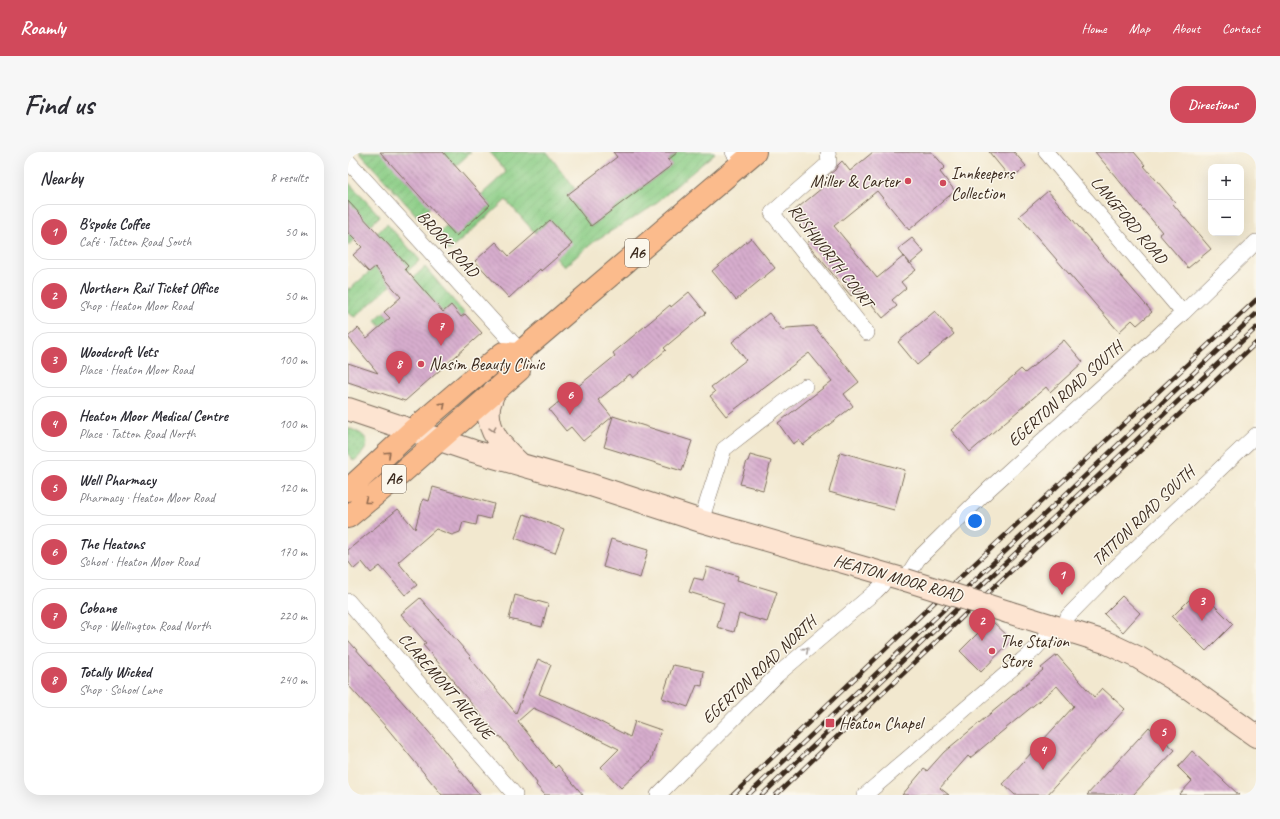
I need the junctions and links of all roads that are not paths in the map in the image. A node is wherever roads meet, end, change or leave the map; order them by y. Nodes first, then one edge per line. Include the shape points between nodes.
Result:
1 (828, 152) edge
2 (1046, 152) edge
3 (744, 156) edge
4 (348, 161) edge
5 (1256, 242) edge
6 (1183, 313) junction
7 (867, 333) dead end
8 (519, 353) junction
9 (805, 386) dead end
10 (494, 391) junction
11 (348, 409) edge
12 (413, 430) junction
13 (1256, 435) edge
14 (439, 440) junction
15 (520, 464) junction
16 (348, 490) edge
17 (348, 517) edge
18 (701, 521) junction
19 (896, 577) junction
20 (348, 602) edge
21 (1058, 628) junction
22 (1256, 736) edge
23 (515, 795) edge
24 (658, 795) edge
25 (865, 795) edge

1 - 7 street, RUSHWORTH COURT via 829,163 772,213
2 - 6 street, LANGFORD ROAD
3 - 8 highway, A6
4 - 8 street, BROOK ROAD
5 - 6 street, EGERTON ROAD SOUTH
6 - 19 street, EGERTON ROAD SOUTH via 989,489 910,570
8 - 10 highway, A6 via 519,370
12 -> 8 highway, A6 via 503,353
9 - 18 street via 724,449
10 - 14 highway, A6
10 -> 15 main road, HEATON MOOR ROAD via 489,406 492,428 496,439
11 - 12 main road, HEATON MOOR ROAD
12 - 14 main road, HEATON MOOR ROAD
16 -> 12 highway, A6
13 - 21 street, TATTON ROAD SOUTH via 1116,567
14 - 15 main road, HEATON MOOR ROAD
14 -> 17 highway, A6
15 - 18 main road, HEATON MOOR ROAD
18 - 19 main road, HEATON MOOR ROAD
19 - 21 main road, HEATON MOOR ROAD, bridge
24 -> 19 street, EGERTON ROAD NORTH via 777,675 882,584
20 - 23 street, CLAREMONT AVENUE
21 - 22 main road, HEATON MOOR ROAD via 1105,642 1139,658 1190,689
21 - 25 street, TATTON ROAD SOUTH

